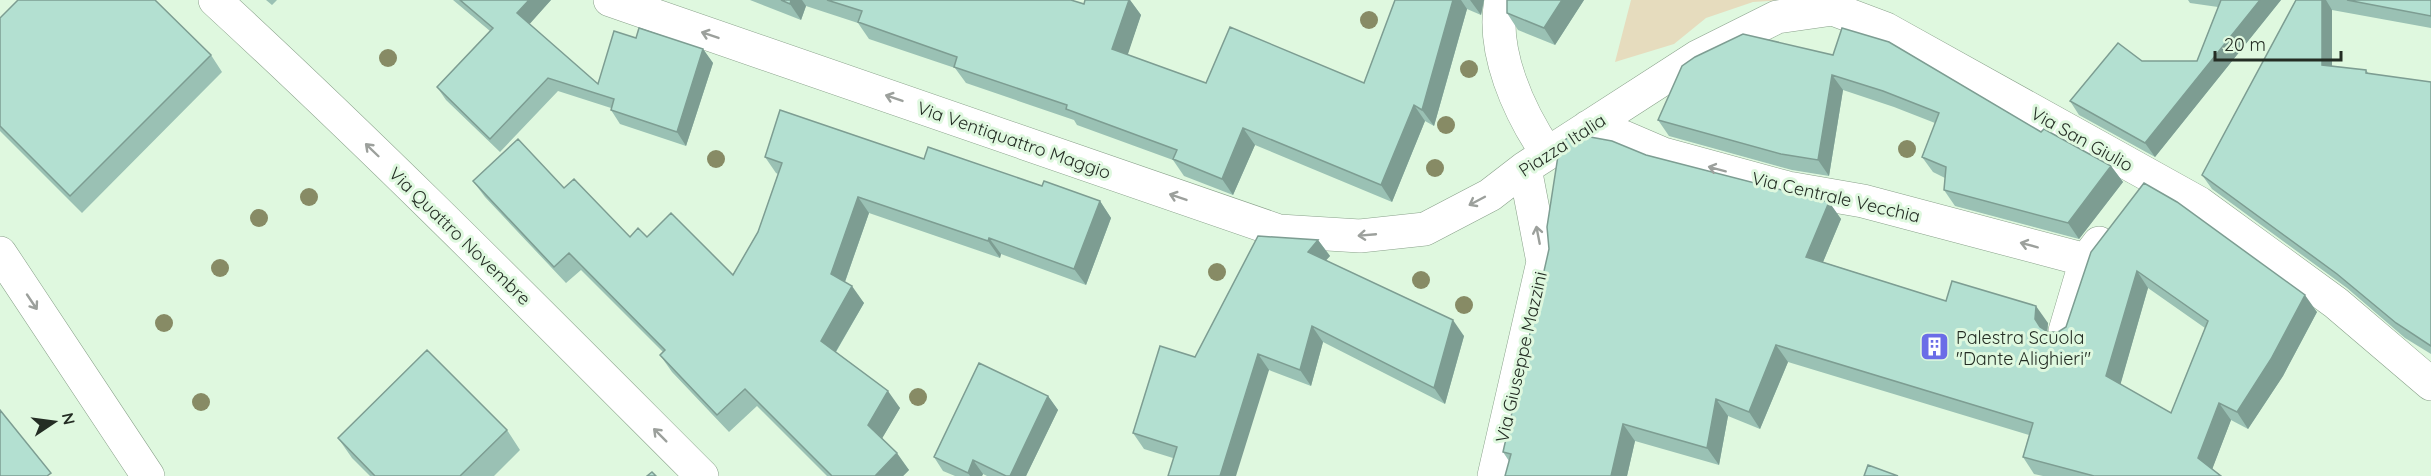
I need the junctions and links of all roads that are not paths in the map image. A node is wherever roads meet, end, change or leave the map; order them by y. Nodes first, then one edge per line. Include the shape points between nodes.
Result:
1 (215, 0) edge
2 (610, 0) edge
3 (1501, 0) edge
4 (1697, 57) joint
5 (1588, 127) junction
6 (1536, 160) junction
7 (2150, 177) junction
8 (1425, 229) joint
9 (0, 253) edge
10 (2086, 260) junction
11 (2065, 331) edge
12 (2431, 384) edge
13 (148, 476) edge
14 (702, 476) edge
15 (1494, 476) edge

14 -> 1 street, Via Quattro Novembre via 489,263
8 -> 2 street, Via Ventiquattro Maggio via 1360,236 1279,231
3 - 6 street via 1497,19 1511,84
4 - 5 street, Piazza Italia
4 - 7 street, Via San Giulio via 1777,17 1833,9 1886,29
5 - 6 street, Piazza Italia
10 -> 5 street, Via Centrale Vecchia via 1863,201 1788,188 1663,154 1614,133
6 -> 8 street, Piazza Italia via 1490,195
15 -> 6 street, Via Giuseppe Mazzini via 1543,262
7 - 10 street
7 - 12 street, Via San Giulio via 2199,204 2336,303
9 -> 13 street
10 - 11 street

